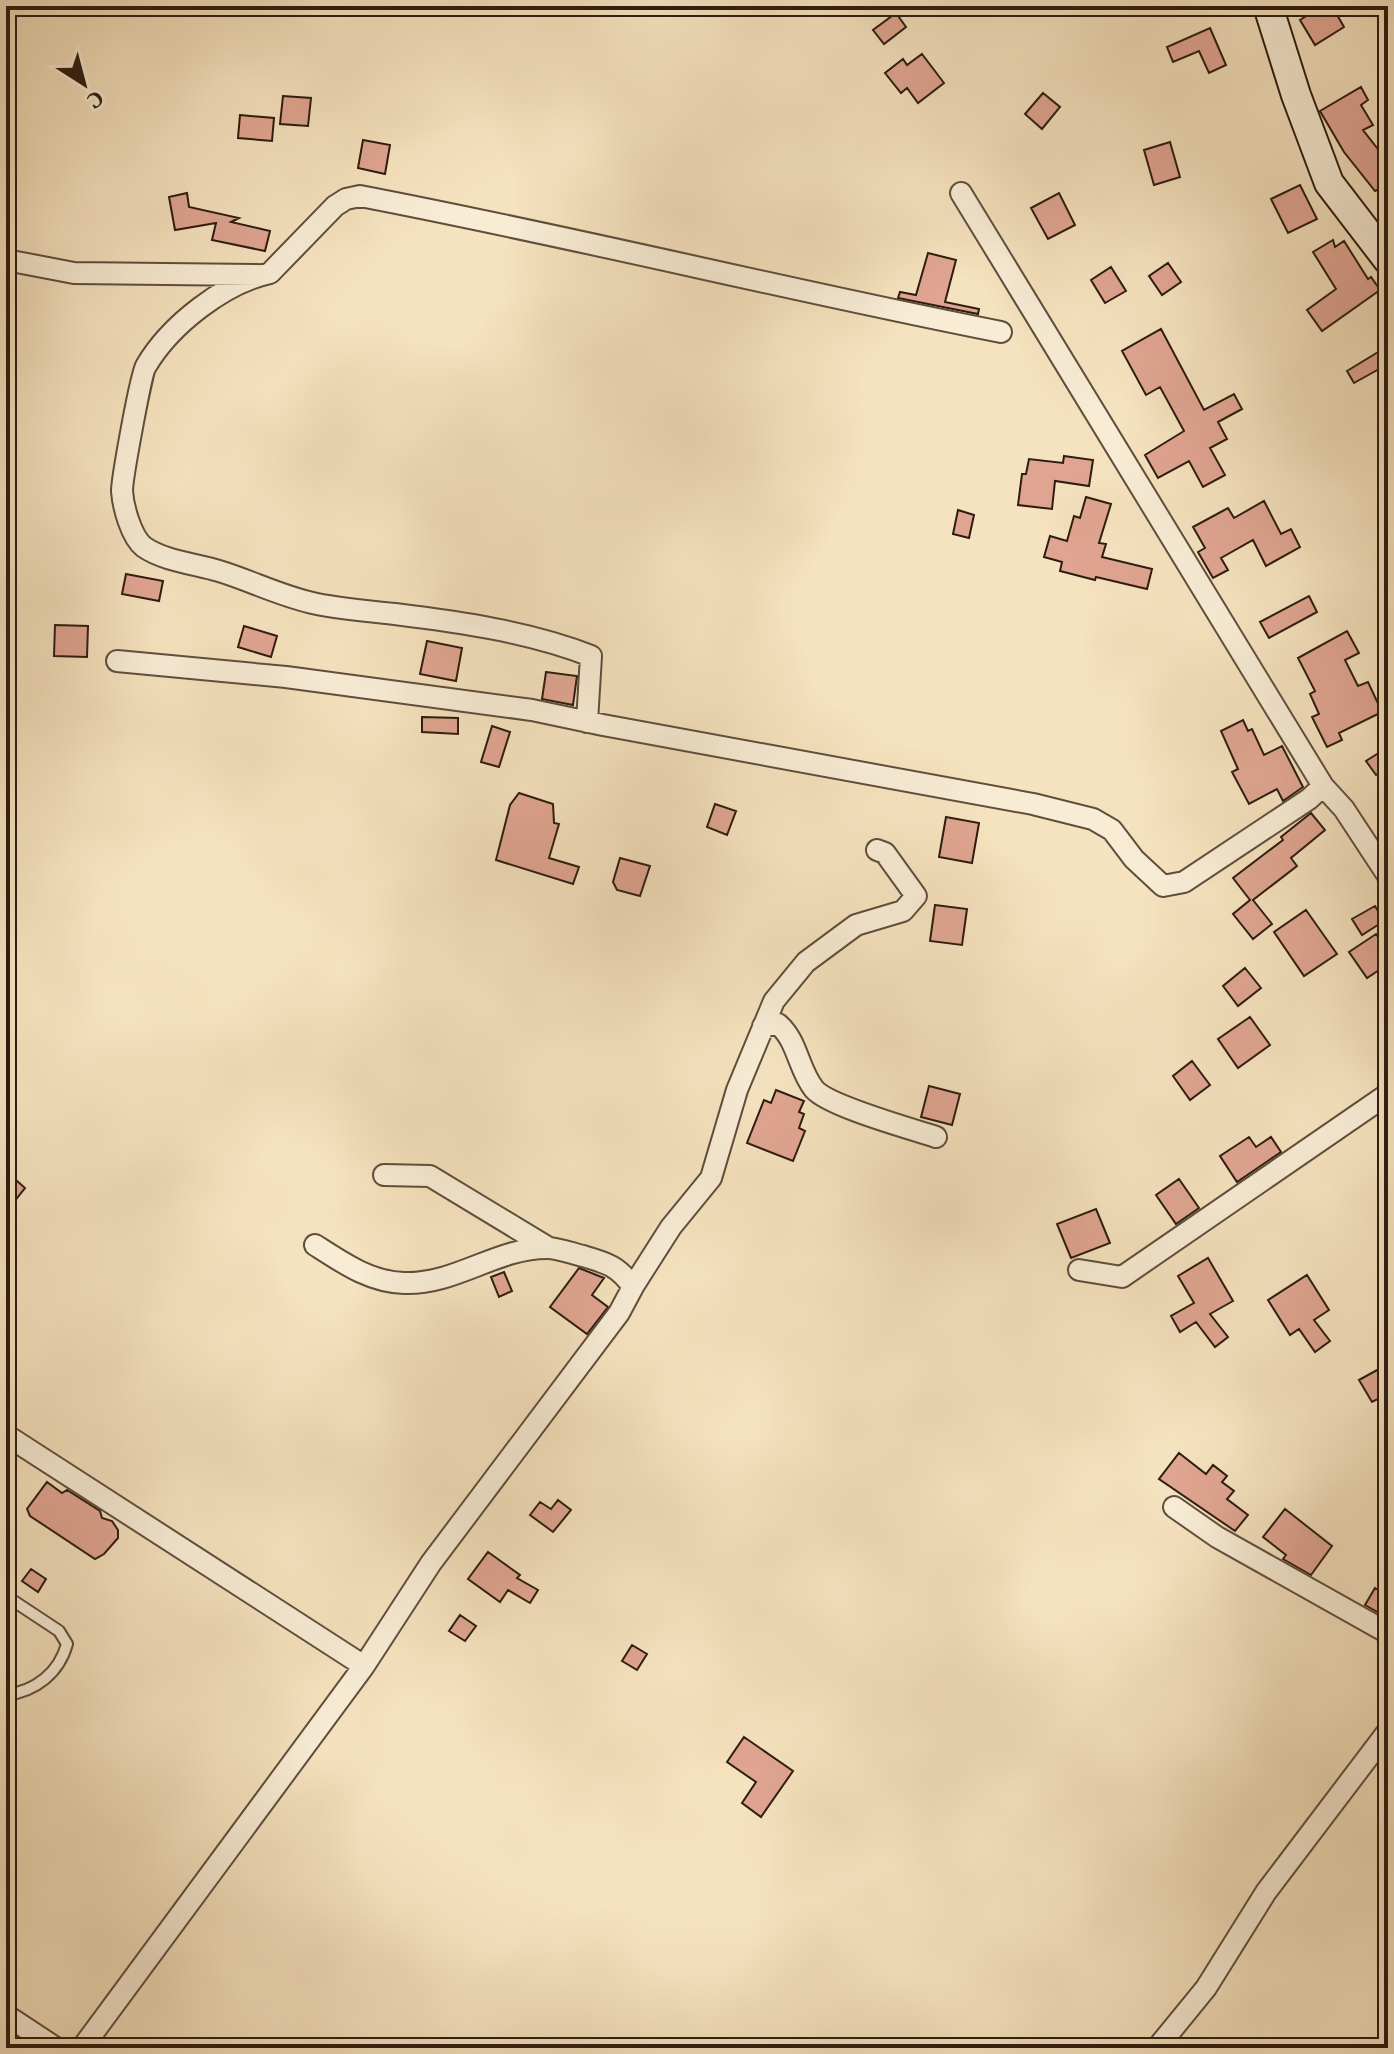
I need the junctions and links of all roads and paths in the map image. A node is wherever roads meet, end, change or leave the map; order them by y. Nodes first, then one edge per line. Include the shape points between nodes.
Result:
1 (1268, 6) edge
2 (961, 193) dead end
3 (6, 260) edge
4 (1388, 260) edge
5 (257, 275) junction
6 (1001, 332) dead end
7 (117, 661) dead end
8 (587, 722) junction
9 (1323, 786) junction
10 (877, 850) dead end
11 (1388, 876) edge
12 (763, 1026) junction
13 (1388, 1094) edge
14 (936, 1137) dead end
15 (384, 1175) dead end
16 (315, 1245) dead end
17 (549, 1248) junction
18 (1079, 1270) dead end
19 (633, 1287) junction
20 (6, 1435) edge
21 (1174, 1507) dead end
22 (6, 1596) edge
23 (1388, 1633) edge
24 (364, 1666) junction
25 (6, 1695) edge
26 (1388, 1731) edge
27 (6, 2015) edge
28 (56, 2048) edge
29 (82, 2048) edge
30 (1157, 2048) edge

1 - 4 street via 1329,183
2 - 9 street
3 - 5 street via 74,273
5 - 6 street via 270,273 335,206 360,196
5 - 8 street via 201,306 144,368 122,491 142,546 317,604 556,642 591,656
7 - 8 street via 286,677
8 - 9 street via 1093,819 1112,830 1163,886 1184,882
9 - 11 street
10 - 12 street via 885,853 916,896 903,911 856,925 806,962 774,1001
12 - 14 street via 778,1024 788,1032 815,1090 850,1108
12 - 19 street via 711,1178 671,1227
13 - 18 street via 1122,1277
15 - 17 street via 430,1176
16 - 17 street via 373,1278 405,1283 449,1278 524,1250
17 - 19 street via 604,1262 622,1271
19 - 24 street via 619,1313 431,1563
20 - 24 street
21 - 23 street via 1217,1537
22 - 25 lane via 59,1631 67,1644 51,1675 23,1693
24 - 29 street
26 - 30 street via 1266,1892 1206,1988
27 - 28 street

